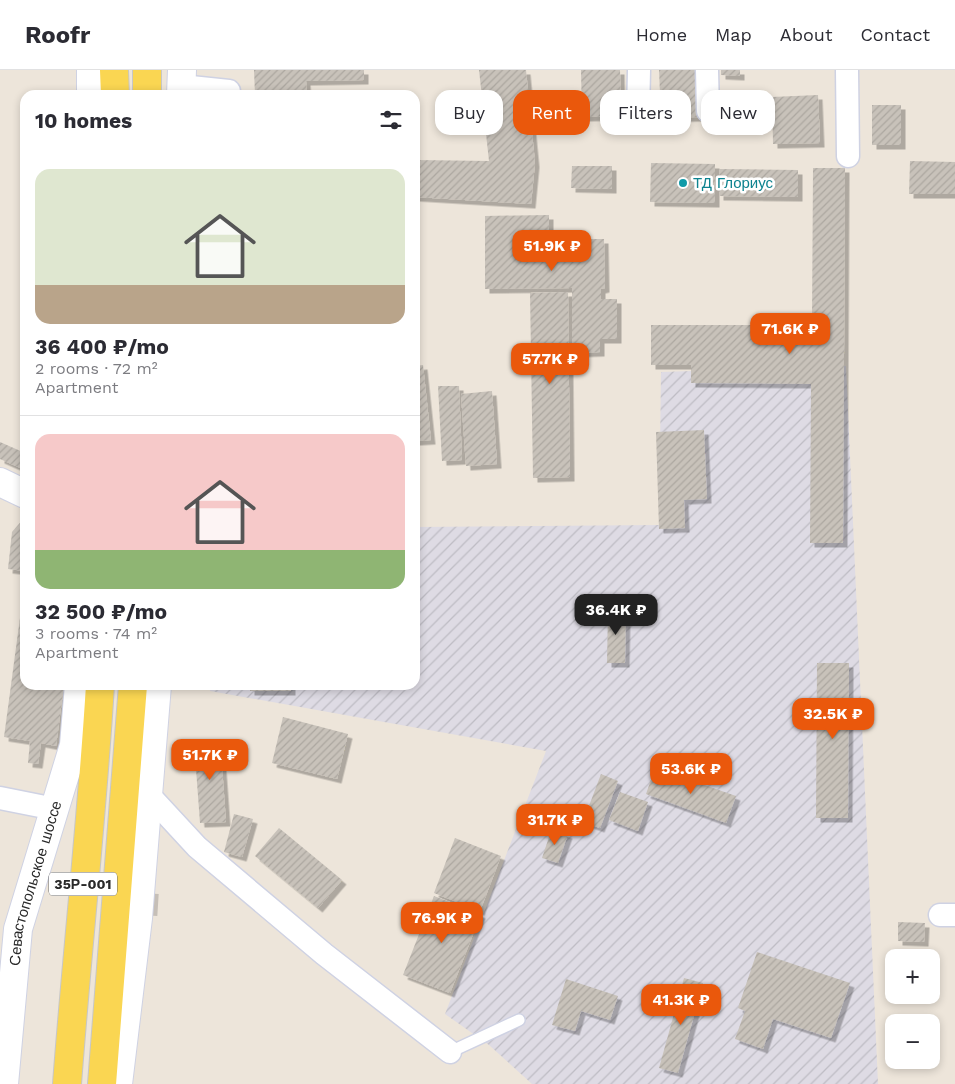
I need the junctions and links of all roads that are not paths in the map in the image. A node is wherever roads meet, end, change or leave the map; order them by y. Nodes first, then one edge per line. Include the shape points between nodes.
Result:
1 (91, 70) edge
2 (114, 70) edge
3 (147, 70) edge
4 (639, 70) edge
5 (707, 70) edge
6 (847, 70) edge
7 (181, 84) edge
8 (91, 90) edge
9 (115, 90) edge
10 (147, 90) edge
11 (221, 90) edge
12 (639, 90) edge
13 (707, 90) edge
14 (848, 156) dead end
15 (0, 482) edge
16 (20, 492) edge
17 (79, 690) edge
18 (100, 690) edge
19 (133, 690) edge
20 (157, 690) edge
21 (0, 798) edge
22 (55, 810) junction
23 (157, 820) junction
24 (519, 1020) dead end
25 (450, 1052) joint
26 (4, 1075) edge
27 (66, 1084) edge
28 (102, 1084) edge
29 (118, 1084) edge

1 - 8 main road
2 - 9 main road
3 - 10 main road
4 - 12 street
5 - 13 street
6 - 14 street
7 - 11 street
15 - 16 main road
17 - 22 main road, Севастопольское шоссе via 74,745
18 - 27 main road, 35Р-001
19 - 28 main road, 35Р-001
20 - 23 main road via 148,794
21 - 22 street
22 - 26 main road, Севастопольское шоссе via 18,930
23 - 25 street via 197,847 324,954
23 - 29 main road via 138,918
24 - 25 lane

